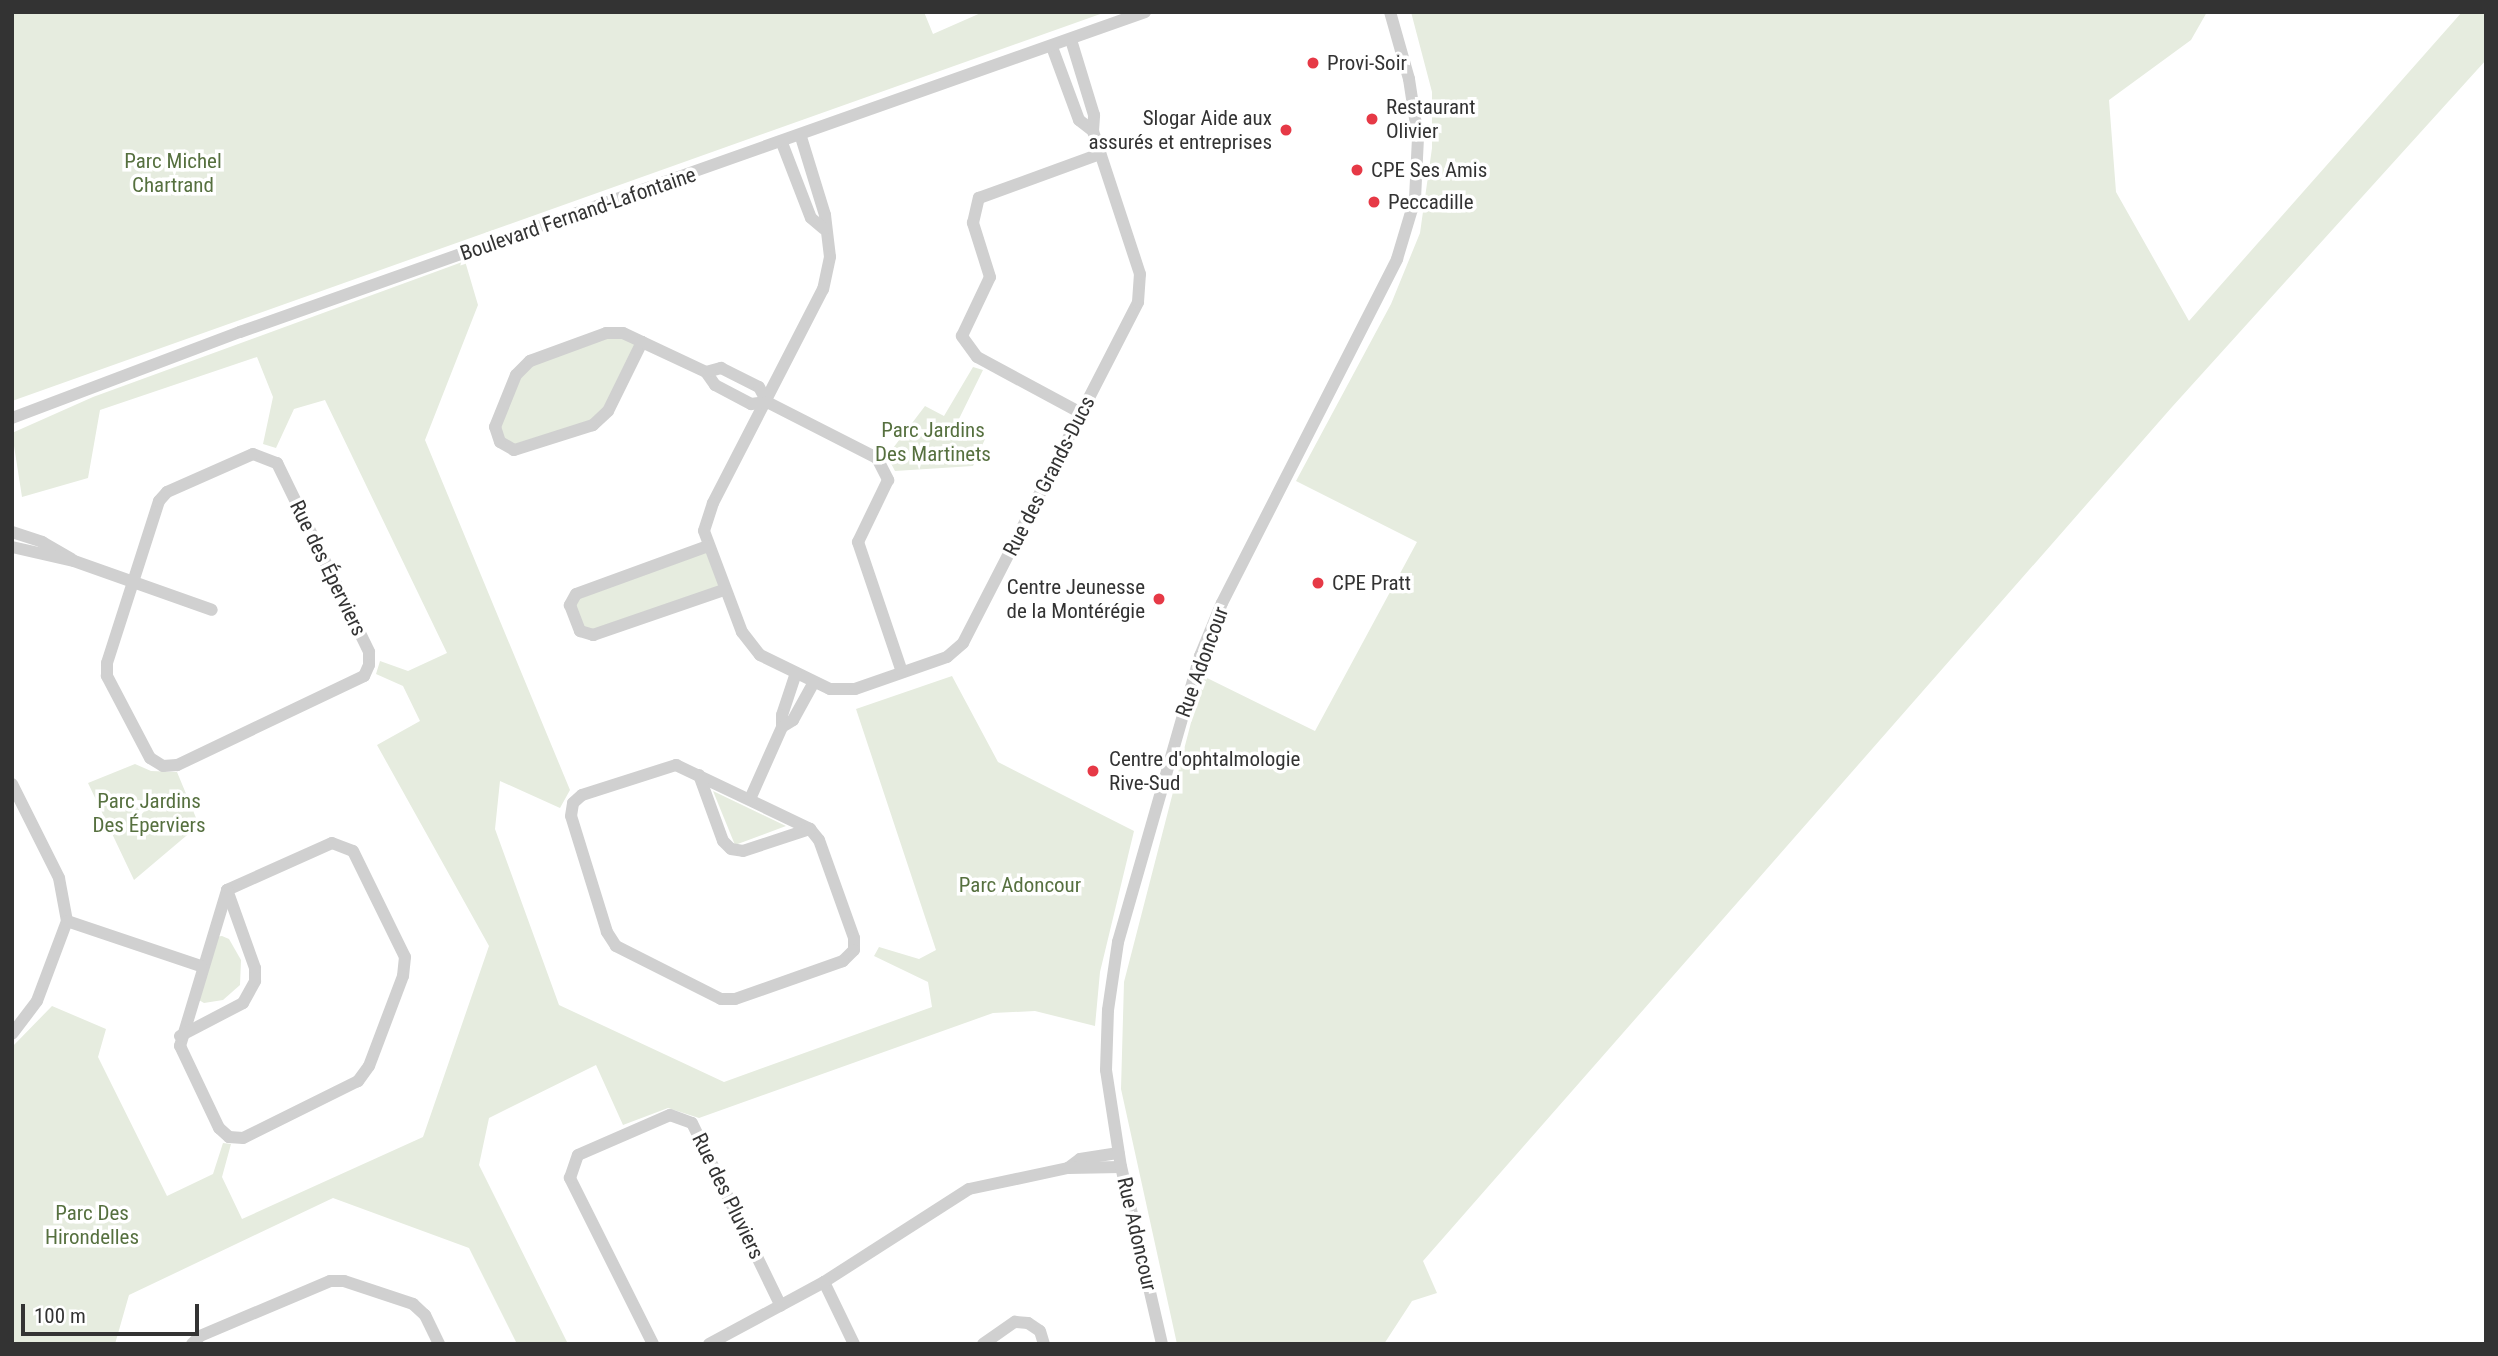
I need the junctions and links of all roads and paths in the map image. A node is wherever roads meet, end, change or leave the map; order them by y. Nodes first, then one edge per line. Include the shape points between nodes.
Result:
1 (1145, 12) edge
2 (1390, 12) edge
3 (1071, 40) junction
4 (1052, 47) junction
5 (1093, 131) junction
6 (801, 137) junction
7 (782, 144) junction
8 (1100, 154) junction
9 (824, 229) junction
10 (642, 342) junction
11 (706, 372) junction
12 (768, 402) junction
13 (1082, 413) junction
14 (12, 418) edge
15 (12, 532) edge
16 (708, 546) junction
17 (12, 547) edge
18 (74, 561) junction
19 (133, 582) junction
20 (724, 590) junction
21 (212, 610) dead end
22 (902, 672) junction
23 (796, 673) junction
24 (814, 682) junction
25 (782, 727) junction
26 (699, 775) junction
27 (12, 784) edge
28 (750, 799) junction
29 (16, 805) edge
30 (810, 830) junction
31 (227, 890) junction
32 (67, 922) junction
33 (201, 966) junction
34 (12, 1034) edge
35 (180, 1036) junction
36 (1119, 1153) junction
37 (1121, 1167) junction
38 (1068, 1168) junction
39 (824, 1282) junction
40 (781, 1306) junction
41 (192, 1344) edge
42 (439, 1344) edge
43 (653, 1344) edge
44 (709, 1344) edge
45 (854, 1344) edge
46 (983, 1344) edge
47 (1044, 1344) edge
48 (1162, 1344) edge

1 - 3 street, Boulevard Fernand-Lafontaine
2 - 36 street, Rue Adoncour via 1409,79 1418,138 1415,199 1397,259 1222,603 1200,656 1138,861 1112,980 1106,1070
3 - 4 street, Boulevard Fernand-Lafontaine
3 - 5 street, Rue des Grands-Ducs via 1094,115
4 - 5 street, Rue des Grands-Ducs via 1079,120
4 - 6 street, Boulevard Fernand-Lafontaine
5 - 8 street, Rue des Grands-Ducs
6 - 7 street, Boulevard Fernand-Lafontaine
6 - 9 street, Rue des Grands-Ducs via 825,215
7 - 9 street, Rue des Grands-Ducs via 811,218
7 - 14 street, Boulevard Fernand-Lafontaine via 240,332
8 - 13 street, Rue des Grands-Ducs via 1142,291
8 - 13 street via 979,198 973,223 990,277 962,336 976,357
9 - 12 street, Rue des Grands-Ducs via 830,257 823,289
10 - 10 street via 606,333 530,361 516,375 495,427 500,442 514,450 593,425 608,411
10 - 11 street
11 - 12 street via 715,385 751,404
11 - 12 street via 721,368 759,387
12 - 16 street, Rue des Grands-Ducs via 713,503 704,531
12 - 22 street via 877,458 888,480 858,542
13 - 22 street, Rue des Grands-Ducs via 963,643 947,657
15 - 18 street via 47,544
16 - 20 street, Rue des Grands-Ducs
16 - 20 street via 576,594 570,605 580,631 593,635
17 - 18 street
18 - 19 street
19 - 19 street, Rue des Éperviers via 107,676 150,758 163,766 177,765 364,676 369,665 369,652 277,463 266,456 253,454 167,492 159,501
19 - 21 street
20 - 23 street, Rue des Grands-Ducs via 742,632 760,655
22 - 24 street, Rue des Grands-Ducs via 855,689 830,689
23 - 24 street, Rue des Grands-Ducs
23 - 25 street
24 - 25 street via 793,720
25 - 28 street
26 - 28 street
26 - 30 street via 723,841 731,849 743,851
26 - 30 street via 676,765 664,766 582,794 573,803 571,816 607,932 616,946 705,995 735,999 843,961 854,950 828,853
27 - 29 street
28 - 30 street
29 - 32 street via 59,878
31 - 33 street
31 - 35 street via 255,968 255,981 243,1003
31 - 35 street via 332,843 345,846 353,851 405,957 403,976 369,1066 358,1081 243,1138 229,1137 219,1128 180,1046
32 - 33 street
32 - 34 street via 37,1001
33 - 35 street
36 - 37 street, Rue Adoncour
36 - 38 street via 1080,1159
37 - 38 street
37 - 48 street, Rue Adoncour
38 - 39 street via 969,1189
39 - 40 street
39 - 45 street
40 - 43 street, Rue des Pluviers via 692,1123 670,1115 578,1156 570,1178
40 - 44 street
41 - 42 street via 200,1336 318,1286 344,1281 413,1304 425,1315
46 - 47 street via 1015,1322 1040,1331

